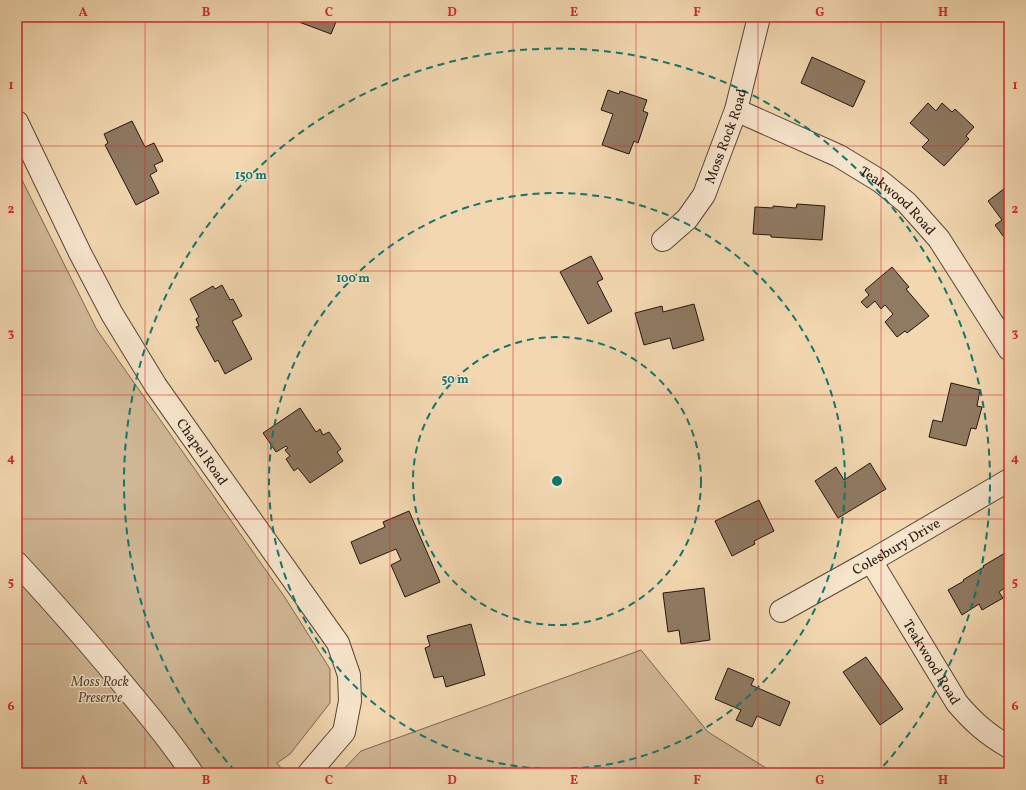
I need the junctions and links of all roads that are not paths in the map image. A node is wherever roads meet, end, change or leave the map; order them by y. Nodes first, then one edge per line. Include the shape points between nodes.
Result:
1 (759, 17) edge
2 (736, 110) junction
3 (17, 122) edge
4 (662, 240) dead end
5 (1009, 349) edge
6 (1009, 480) edge
7 (871, 561) junction
8 (17, 562) edge
9 (781, 610) dead end
10 (1009, 747) edge
11 (192, 773) edge
12 (309, 773) edge

1 - 2 street, Moss Rock Road
2 - 4 street, Moss Rock Road via 704,195 687,219
2 - 5 street, Teakwood Road via 839,156 880,181 907,204 938,239
3 - 12 street, Chapel Road via 112,314 156,386 338,644 349,675 350,701 344,732
6 - 7 street, Colesbury Drive
7 - 9 street, Colesbury Drive
7 - 10 street, Teakwood Road via 957,703 972,721
8 - 11 street via 134,697

